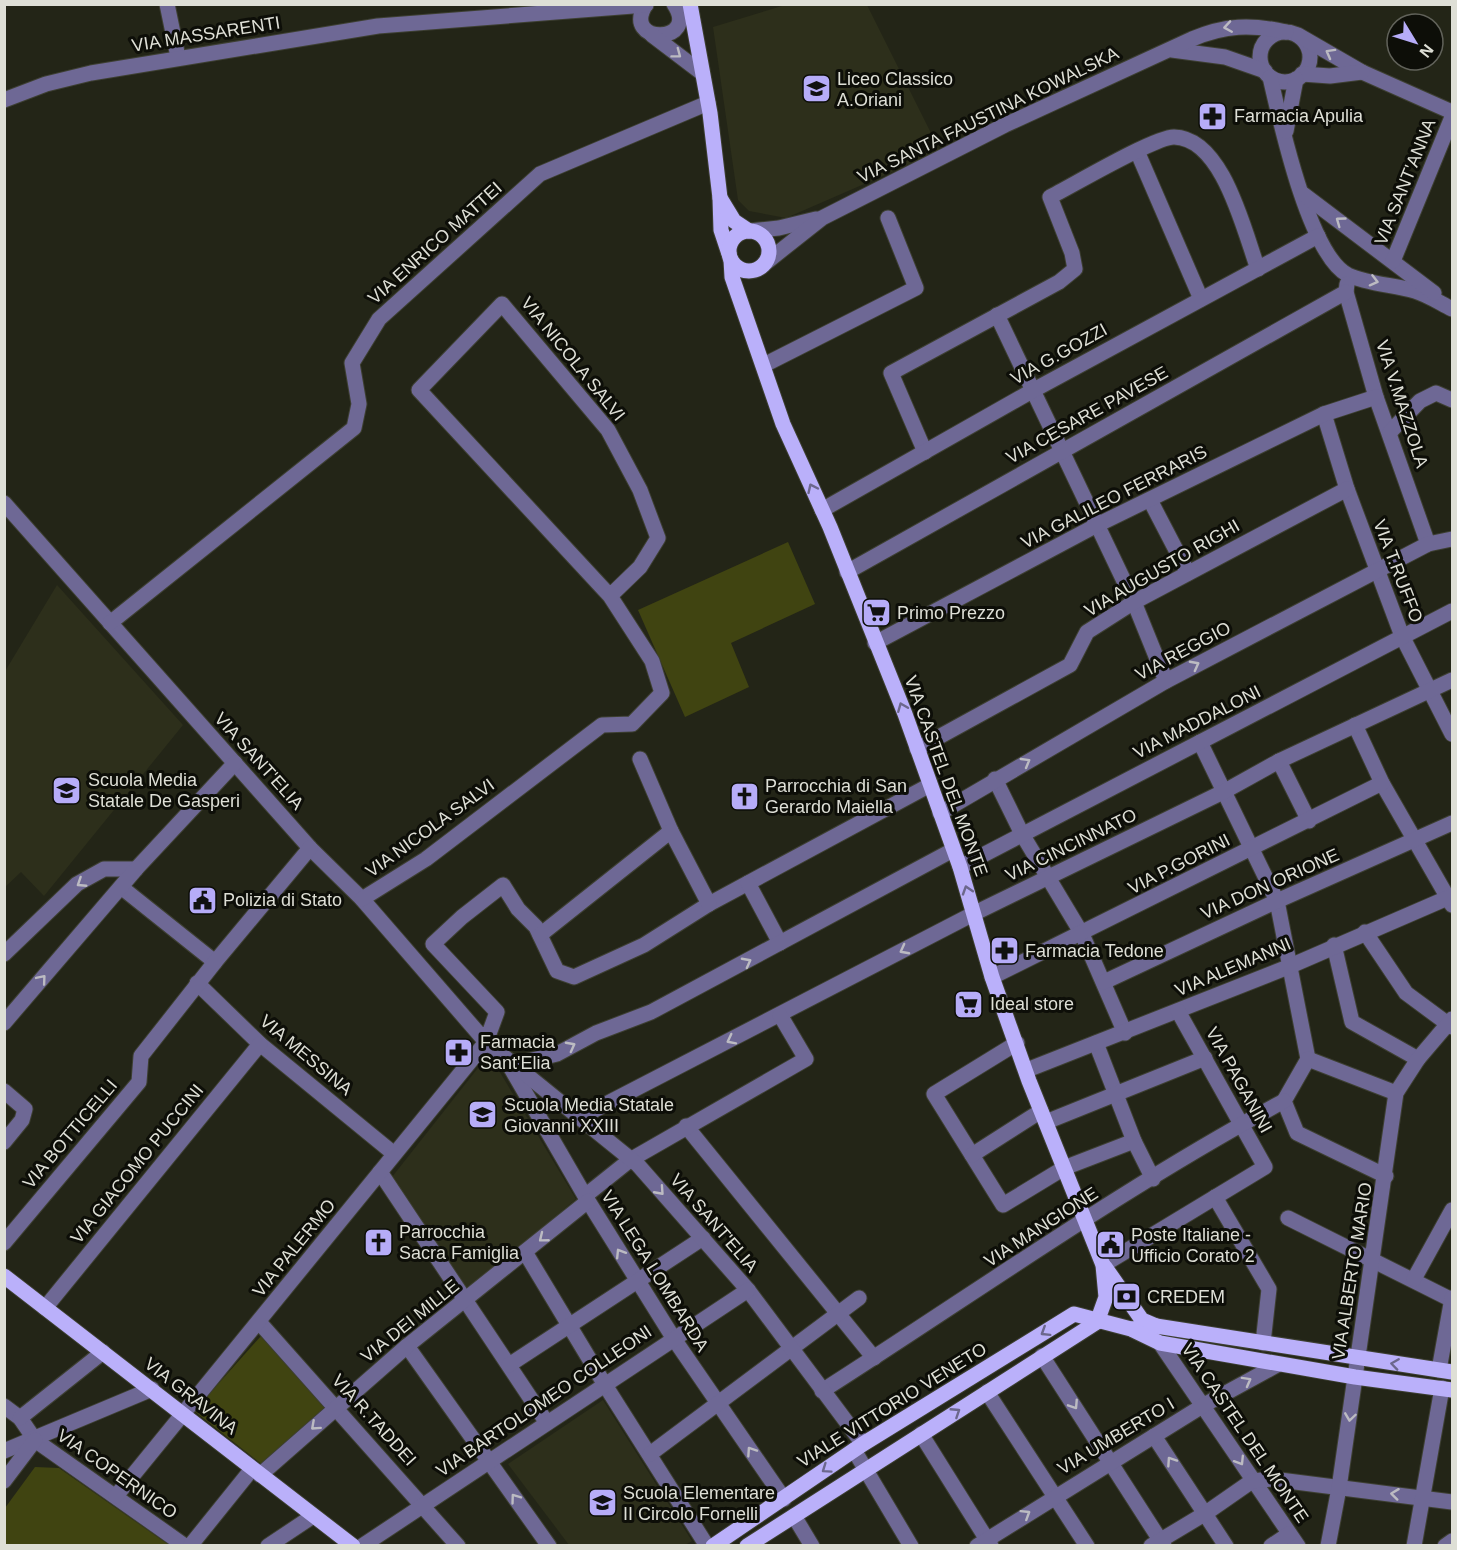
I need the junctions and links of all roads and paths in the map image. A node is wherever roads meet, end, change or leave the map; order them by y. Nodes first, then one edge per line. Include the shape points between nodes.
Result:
1 (167, 4) edge
2 (646, 5) edge
3 (681, 7) edge
4 (597, 10) junction
5 (648, 32) junction
6 (1292, 34) junction
7 (1172, 50) junction
8 (178, 57) junction
9 (1362, 72) junction
10 (702, 73) junction
11 (1267, 74) junction
12 (1299, 77) junction
13 (4, 100) edge
14 (708, 103) junction
15 (1452, 112) edge
16 (1452, 117) edge
17 (1286, 137) junction
18 (1137, 151) junction
19 (1303, 194) junction
20 (720, 198) junction
21 (822, 218) junction
22 (888, 218) dead end
23 (749, 231) junction
24 (1318, 236) junction
25 (730, 257) junction
26 (1393, 261) junction
27 (760, 267) junction
28 (1258, 269) junction
29 (1349, 275) junction
30 (1346, 292) junction
31 (1202, 299) junction
32 (743, 303) junction
33 (1452, 308) edge
34 (998, 315) junction
35 (764, 365) junction
36 (1032, 391) junction
37 (1376, 397) junction
38 (1452, 400) edge
39 (1324, 414) junction
40 (1390, 432) junction
41 (1062, 451) junction
42 (925, 452) junction
43 (1347, 489) junction
44 (1150, 500) junction
45 (4, 503) edge
46 (822, 510) junction
47 (1097, 525) junction
48 (1452, 539) edge
49 (1428, 544) junction
50 (1377, 571) junction
51 (847, 573) junction
52 (1188, 573) junction
53 (610, 596) junction
54 (1134, 602) junction
55 (1452, 611) edge
56 (110, 623) junction
57 (1402, 636) junction
58 (875, 643) junction
59 (1452, 680) edge
60 (1166, 681) junction
61 (1430, 691) junction
62 (1355, 725) junction
63 (1452, 734) edge
64 (1200, 742) junction
65 (917, 749) junction
66 (640, 759) dead end
67 (1279, 762) junction
68 (235, 763) junction
69 (996, 779) junction
70 (1382, 783) junction
71 (930, 785) junction
72 (1225, 791) junction
73 (940, 813) junction
74 (1309, 821) junction
75 (1452, 823) edge
76 (671, 831) junction
77 (1022, 834) junction
78 (1414, 841) junction
79 (310, 848) junction
80 (1251, 849) junction
81 (953, 850) junction
82 (960, 867) junction
83 (136, 869) junction
84 (1048, 879) junction
85 (748, 883) junction
86 (121, 887) junction
87 (362, 899) junction
88 (1451, 899) edge
89 (1277, 901) junction
90 (709, 904) junction
91 (975, 913) junction
92 (1365, 932) junction
93 (1082, 934) junction
94 (540, 935) junction
95 (780, 944) junction
96 (1334, 945) junction
97 (4, 954) edge
98 (215, 962) junction
99 (1288, 967) junction
100 (992, 977) junction
101 (1104, 982) junction
102 (198, 983) junction
103 (1178, 1011) junction
104 (780, 1015) junction
105 (4, 1023) edge
106 (1451, 1023) edge
107 (1125, 1033) junction
108 (486, 1042) junction
109 (1017, 1043) junction
110 (1096, 1043) junction
111 (260, 1044) junction
112 (1204, 1058) junction
113 (1308, 1059) junction
114 (1418, 1059) junction
115 (510, 1061) junction
116 (1027, 1070) junction
117 (4, 1091) edge
118 (1116, 1092) junction
119 (1396, 1093) junction
120 (1284, 1101) junction
121 (1044, 1116) junction
122 (581, 1117) junction
123 (1242, 1124) junction
124 (686, 1125) junction
125 (4, 1142) edge
126 (1134, 1142) junction
127 (393, 1153) junction
128 (972, 1155) junction
129 (630, 1160) junction
130 (1064, 1168) junction
131 (380, 1172) junction
132 (1386, 1176) junction
133 (1153, 1179) junction
134 (1215, 1197) junction
135 (586, 1199) junction
136 (1452, 1210) edge
137 (1288, 1218) dead end
138 (1086, 1221) junction
139 (703, 1238) junction
140 (4, 1243) edge
141 (525, 1252) junction
142 (1373, 1261) junction
143 (1103, 1265) junction
144 (4, 1276) edge
145 (1413, 1279) junction
146 (638, 1282) junction
147 (748, 1290) junction
148 (859, 1298) dead end
149 (1451, 1299) edge
150 (464, 1302) junction
151 (45, 1308) junction
152 (839, 1313) junction
153 (259, 1322) junction
154 (1097, 1322) junction
155 (1143, 1325) junction
156 (571, 1326) junction
157 (674, 1339) junction
158 (1160, 1343) junction
159 (1263, 1343) junction
160 (407, 1346) junction
161 (791, 1348) junction
162 (103, 1352) junction
163 (1042, 1356) junction
164 (874, 1358) junction
165 (1358, 1359) junction
166 (509, 1365) junction
167 (1277, 1365) junction
168 (1446, 1371) edge
169 (1355, 1377) junction
170 (605, 1385) junction
171 (152, 1389) junction
172 (1447, 1389) edge
173 (822, 1391) junction
174 (987, 1392) junction
175 (717, 1402) junction
176 (1204, 1405) junction
177 (4, 1406) edge
178 (336, 1408) junction
179 (183, 1414) junction
180 (20, 1418) junction
181 (547, 1423) junction
182 (921, 1434) junction
183 (1154, 1436) junction
184 (35, 1440) junction
185 (859, 1447) junction
186 (4, 1450) edge
187 (650, 1454) junction
188 (488, 1462) junction
189 (1111, 1462) junction
190 (256, 1472) junction
191 (865, 1472) junction
192 (4, 1481) edge
193 (1252, 1481) junction
194 (1339, 1488) junction
195 (116, 1496) junction
196 (1054, 1497) junction
197 (1422, 1498) junction
198 (784, 1499) junction
199 (1452, 1502) edge
200 (424, 1504) junction
201 (1206, 1513) junction
202 (313, 1516) junction
203 (794, 1516) junction
204 (1294, 1540) edge
205 (1452, 1541) edge
206 (985, 1543) edge
207 (1158, 1544) edge
208 (185, 1545) edge
209 (190, 1545) edge
210 (268, 1545) edge
211 (353, 1545) edge
212 (362, 1545) edge
213 (458, 1545) edge
214 (549, 1545) edge
215 (707, 1545) edge
216 (713, 1545) edge
217 (747, 1545) edge
218 (812, 1545) edge
219 (910, 1545) edge
220 (1087, 1545) edge
221 (1226, 1545) edge
222 (1271, 1545) edge
223 (1328, 1545) edge
224 (1414, 1545) edge
225 (1445, 1545) edge

1 - 8 street
2 - 4 street, VIA MASSARENTI
2 - 5 street via 641,16
3 - 5 street via 676,27 663,36
3 - 10 main road, VIA CASTEL DEL MONTE
4 - 5 street via 625,18
4 - 8 street, VIA MASSARENTI via 378,26
5 -> 10 street
6 -> 7 street, VIA SANTA FAUSTINA KOWALSKA via 1237,25 1214,29
9 -> 6 street, VIA SANTA FAUSTINA KOWALSKA
6 - 11 street via 1271,36 1261,48
6 - 12 street via 1308,46 1310,54
7 - 11 street via 1225,57
7 - 21 street, VIA SANTA FAUSTINA KOWALSKA via 1005,125
8 - 13 street, VIA MASSARENTI via 46,84
9 - 12 street
9 - 15 street, VIA SANTA FAUSTINA KOWALSKA
10 - 14 main road, VIA CASTEL DEL MONTE
11 - 12 street via 1283,81
11 - 17 street
12 - 17 street
14 - 20 main road, VIA CASTEL DEL MONTE
14 - 56 street, VIA ENRICO MATTEI via 540,174 489,218 379,319 352,363 359,404 354,428
16 - 26 street, VIA SANT'ANNA
17 - 19 street
18 - 28 street via 1173,137 1199,146 1223,174
18 - 31 street
18 - 34 street via 1050,197 1075,268 1059,282
19 - 24 street
26 -> 19 street
20 - 23 main road, VIA CASTEL DEL MONTE via 730,216
20 - 25 main road, VIA CASTEL DEL MONTE via 721,230
21 - 23 street
21 - 27 street
22 - 35 street via 916,288
23 - 25 main road via 732,241
23 - 27 main road, VIA CASTEL DEL MONTE via 766,241 769,253
24 - 28 street, VIA G.GOZZI
24 - 29 street via 1335,265
25 - 27 main road via 740,269
25 - 32 main road, VIA CASTEL DEL MONTE via 732,277
26 - 33 street
27 - 32 main road, VIA CASTEL DEL MONTE via 744,293
28 - 31 street, VIA G.GOZZI
29 - 30 street, VIA V.MAZZOLA
29 -> 33 street via 1417,292
30 - 37 street, VIA V.MAZZOLA
30 - 41 street, VIA CESARE PAVESE
31 - 36 street, VIA G.GOZZI
32 - 35 main road, VIA CASTEL DEL MONTE
34 - 36 street
34 - 42 street via 891,374
46 -> 35 main road, VIA CASTEL DEL MONTE via 783,424
36 - 41 street
36 - 42 street, VIA G.GOZZI
37 - 39 street, VIA GALILEO FERRARIS
37 - 40 street, VIA V.MAZZOLA
38 - 40 street via 1436,393 1420,401
39 - 43 street, VIA T.RUFFO
39 - 44 street, VIA GALILEO FERRARIS
40 - 49 street, VIA V.MAZZOLA
41 - 47 street
41 - 51 street, VIA CESARE PAVESE
42 - 46 street, VIA G.GOZZI
43 - 50 street, VIA T.RUFFO
43 - 52 street, VIA AUGUSTO RIGHI
44 - 47 street, VIA GALILEO FERRARIS
44 - 52 street
45 - 56 street, VIA SANT'ELIA
46 - 51 main road, VIA CASTEL DEL MONTE
47 - 54 street
47 - 58 street, VIA GALILEO FERRARIS
48 - 49 street, VIA REGGIO
49 - 50 street, VIA REGGIO
50 - 57 street, VIA T.RUFFO
60 -> 50 street, VIA REGGIO
51 - 58 main road, VIA CASTEL DEL MONTE
52 - 54 street, VIA AUGUSTO RIGHI
53 - 53 street, VIA NICOLA SALVI via 418,390 502,304 608,430 658,538 640,567
53 - 87 street, VIA NICOLA SALVI via 652,661 663,693 632,724 602,724 426,859
54 - 60 street
54 - 65 street, VIA AUGUSTO RIGHI via 1087,632 1070,665
55 - 57 street, VIA MADDALONI
56 - 68 street, VIA SANT'ELIA
57 - 61 street, VIA T.RUFFO
57 - 64 street, VIA MADDALONI
65 -> 58 main road, VIA CASTEL DEL MONTE
59 - 61 street, VIA CINCINNATO
69 -> 60 street, VIA REGGIO
61 - 62 street, VIA CINCINNATO
61 - 63 street, VIA T.RUFFO
62 - 67 street, VIA CINCINNATO
62 - 70 street
64 - 72 street
64 - 77 street, VIA MADDALONI
65 - 71 main road, VIA CASTEL DEL MONTE
66 - 76 street
67 - 72 street, VIA CINCINNATO
67 - 74 street
68 - 79 street, VIA SANT'ELIA
68 - 83 street
69 - 73 street, VIA REGGIO
69 - 77 street
70 - 74 street, VIA P.GORINI
70 - 78 street
71 - 73 main road, VIA CASTEL DEL MONTE
71 - 85 street
72 - 80 street
72 - 84 street, VIA CINCINNATO
73 - 81 main road, VIA CASTEL DEL MONTE
74 - 80 street, VIA P.GORINI
75 - 78 street, VIA DON ORIONE
76 - 90 street
76 - 94 street
77 - 82 street, VIA MADDALONI
77 - 84 street
78 - 88 street
78 - 89 street, VIA DON ORIONE
79 - 87 street, VIA SANT'ELIA
79 - 98 street, VIA BOTTICELLI
80 - 89 street
80 - 93 street, VIA P.GORINI
81 - 82 main road, VIA CASTEL DEL MONTE
81 - 95 street
91 -> 82 main road, VIA CASTEL DEL MONTE
83 - 86 street
83 -> 97 street via 104,870 77,884
84 - 91 street, VIA CINCINNATO
84 - 93 street
85 - 90 street
85 - 95 street
86 - 98 street
105 -> 86 street
87 - 108 street, VIA SANT'ELIA
88 - 92 street, VIA ALEMANNI
89 - 99 street
89 - 101 street, VIA DON ORIONE
90 - 94 street via 644,945 574,977 557,971
91 - 100 main road, VIA CASTEL DEL MONTE
91 -> 104 street, VIA CINCINNATO
92 - 96 street, VIA ALEMANNI
92 - 106 street via 1406,993
93 - 100 street, VIA P.GORINI
93 - 101 street
94 - 108 street, VIA PALERMO via 503,885 433,944 497,1012
115 -> 95 street via 557,1054 596,1033 651,1012
96 - 99 street, VIA ALEMANNI
96 - 114 street via 1352,1022
98 - 102 street, VIA BOTTICELLI
99 - 103 street, VIA ALEMANNI
99 - 113 street
100 - 109 main road, VIA CASTEL DEL MONTE
101 - 107 street
102 - 111 street, VIA MESSINA
102 - 140 street, VIA BOTTICELLI via 141,1056 139,1082
103 - 107 street, VIA ALEMANNI
103 - 112 street, VIA PAGANINI
104 -> 122 street, VIA CINCINNATO
104 - 124 street, VIA DEI MILLE via 806,1059
106 - 114 street, VIA ALBERTO MARIO
107 - 110 street, VIA ALEMANNI
108 - 115 street
108 - 127 street, VIA PALERMO
109 - 116 main road, VIA CASTEL DEL MONTE
109 - 128 street via 934,1094
110 - 116 street, VIA ALEMANNI
110 - 118 street
111 - 127 street, VIA MESSINA
111 - 151 street, VIA GIACOMO PUCCINI
112 - 118 street
112 - 123 street, VIA PAGANINI
113 - 119 street
113 - 120 street
114 - 119 street, VIA ALBERTO MARIO
115 - 122 street, VIA SANT'ELIA
115 - 135 street, VIA LEGA LOMBARDA
116 - 121 main road, VIA CASTEL DEL MONTE
117 - 125 street via 25,1109 22,1120
118 - 121 street
118 - 126 street
119 - 132 street, VIA ALBERTO MARIO
120 - 123 street, VIA MANGIONE
120 - 132 street via 1297,1133
121 - 128 street
121 - 130 main road, VIA CASTEL DEL MONTE
122 - 129 street, VIA SANT'ELIA
123 - 133 street, VIA MANGIONE
123 - 134 street, VIA PAGANINI via 1265,1167
124 - 129 street, VIA DEI MILLE
124 - 152 street
126 - 130 street
126 - 133 street
127 - 131 street, VIA PALERMO
128 - 130 street via 1003,1205
129 - 135 street, VIA DEI MILLE
129 -> 139 street, VIA SANT'ELIA
130 - 138 main road, VIA CASTEL DEL MONTE
131 - 150 street
131 - 153 street, VIA PALERMO
132 - 142 street, VIA ALBERTO MARIO
133 - 138 street, VIA MANGIONE
134 - 143 street
134 - 159 street via 1269,1289
135 -> 141 street, VIA DEI MILLE
146 -> 135 street, VIA LEGA LOMBARDA
136 - 145 street
137 - 142 street
138 - 143 main road, VIA CASTEL DEL MONTE
138 - 164 street, VIA MANGIONE
139 - 146 street
139 - 147 street, VIA SANT'ELIA
141 - 150 street, VIA DEI MILLE
141 - 156 street
142 - 145 street
142 - 165 street, VIA ALBERTO MARIO
143 - 154 main road, VIA CASTEL DEL MONTE via 1106,1297
143 - 155 main road, VIA CASTEL DEL MONTE
144 - 151 main road, VIA GRAVINA
145 - 149 street
146 - 156 street
146 - 157 street, VIA LEGA LOMBARDA
147 - 157 street, VIA BARTOLOMEO COLLEONI
147 - 161 street, VIA SANT'ELIA
148 - 152 street
149 - 168 street
150 - 160 street, VIA DEI MILLE
150 - 166 street
151 - 162 main road, VIA GRAVINA
152 - 161 street
152 - 164 street
153 - 178 street, VIA R.TADDEI
153 - 179 street, VIA PALERMO
154 - 155 main road, VIALE VITTORIO VENETO
154 - 163 main road
154 -> 185 main road, VIALE VITTORIO VENETO via 1074,1314
155 - 158 main road, VIALE VITTORIO VENETO
155 - 159 main road, VIALE VITTORIO VENETO
156 - 166 street
156 - 170 street
157 - 170 street, VIA BARTOLOMEO COLLEONI
157 - 175 street, VIA LEGA LOMBARDA
158 - 167 main road, VIALE VITTORIO VENETO
158 - 176 street, VIA CASTEL DEL MONTE
159 - 165 main road, VIALE VITTORIO VENETO
160 - 178 street, VIA DEI MILLE
160 - 188 street
161 - 173 street, VIA SANT'ELIA
161 - 175 street
162 - 171 main road, VIA GRAVINA
162 - 180 street
163 - 174 main road
163 -> 189 street
164 - 173 street, VIA MANGIONE
168 -> 165 main road, VIALE VITTORIO VENETO
165 - 169 street, VIA ALBERTO MARIO
166 - 181 street
167 - 169 main road, VIALE VITTORIO VENETO
176 -> 167 street, VIA UMBERTO I
169 - 172 main road, VIALE VITTORIO VENETO
169 -> 194 street, VIA ALBERTO MARIO
170 - 181 street, VIA BARTOLOMEO COLLEONI
170 - 187 street
171 - 179 main road, VIA GRAVINA
171 - 184 street
172 - 197 street
173 - 185 street, VIA SANT'ELIA
182 -> 174 main road
174 - 196 street
175 - 187 street
198 -> 175 street, VIA LEGA LOMBARDA
176 - 183 street, VIA UMBERTO I
176 -> 193 street, VIA CASTEL DEL MONTE
177 - 180 street, VIA COPERNICO
178 -> 190 street, VIA DEI MILLE
178 - 200 street, VIA R.TADDEI
179 - 190 main road, VIA GRAVINA
179 - 195 street, VIA PALERMO
180 - 184 street, VIA COPERNICO
181 - 188 street, VIA BARTOLOMEO COLLEONI
182 - 191 main road
182 - 206 street
183 - 189 street, VIA UMBERTO I
201 -> 183 street
184 - 186 street
184 - 192 street
184 - 195 street, VIA COPERNICO
185 - 191 street, VIA SANT'ELIA
185 -> 198 main road, VIALE VITTORIO VENETO
187 - 215 street
188 - 200 street, VIA BARTOLOMEO COLLEONI
214 -> 188 street
189 - 196 street, VIA UMBERTO I
189 - 207 street
190 - 202 main road, VIA GRAVINA
190 - 209 street, VIA DEI MILLE
191 - 203 main road
191 - 219 street, VIA SANT'ELIA
193 - 194 street via 1272,1479
193 - 201 street
193 - 204 street, VIA CASTEL DEL MONTE
197 -> 194 street
194 - 223 street, VIA ALBERTO MARIO
195 - 208 street, VIA COPERNICO
206 -> 196 street, VIA UMBERTO I
196 - 220 street
197 - 199 street
197 - 224 street
198 - 216 main road, VIALE VITTORIO VENETO
200 - 212 street, VIA BARTOLOMEO COLLEONI
200 - 213 street, VIA R.TADDEI
201 - 207 street
201 - 221 street
202 - 210 street
202 - 211 main road, VIA GRAVINA
203 - 217 main road
203 - 218 street
204 - 222 street
205 - 225 street

